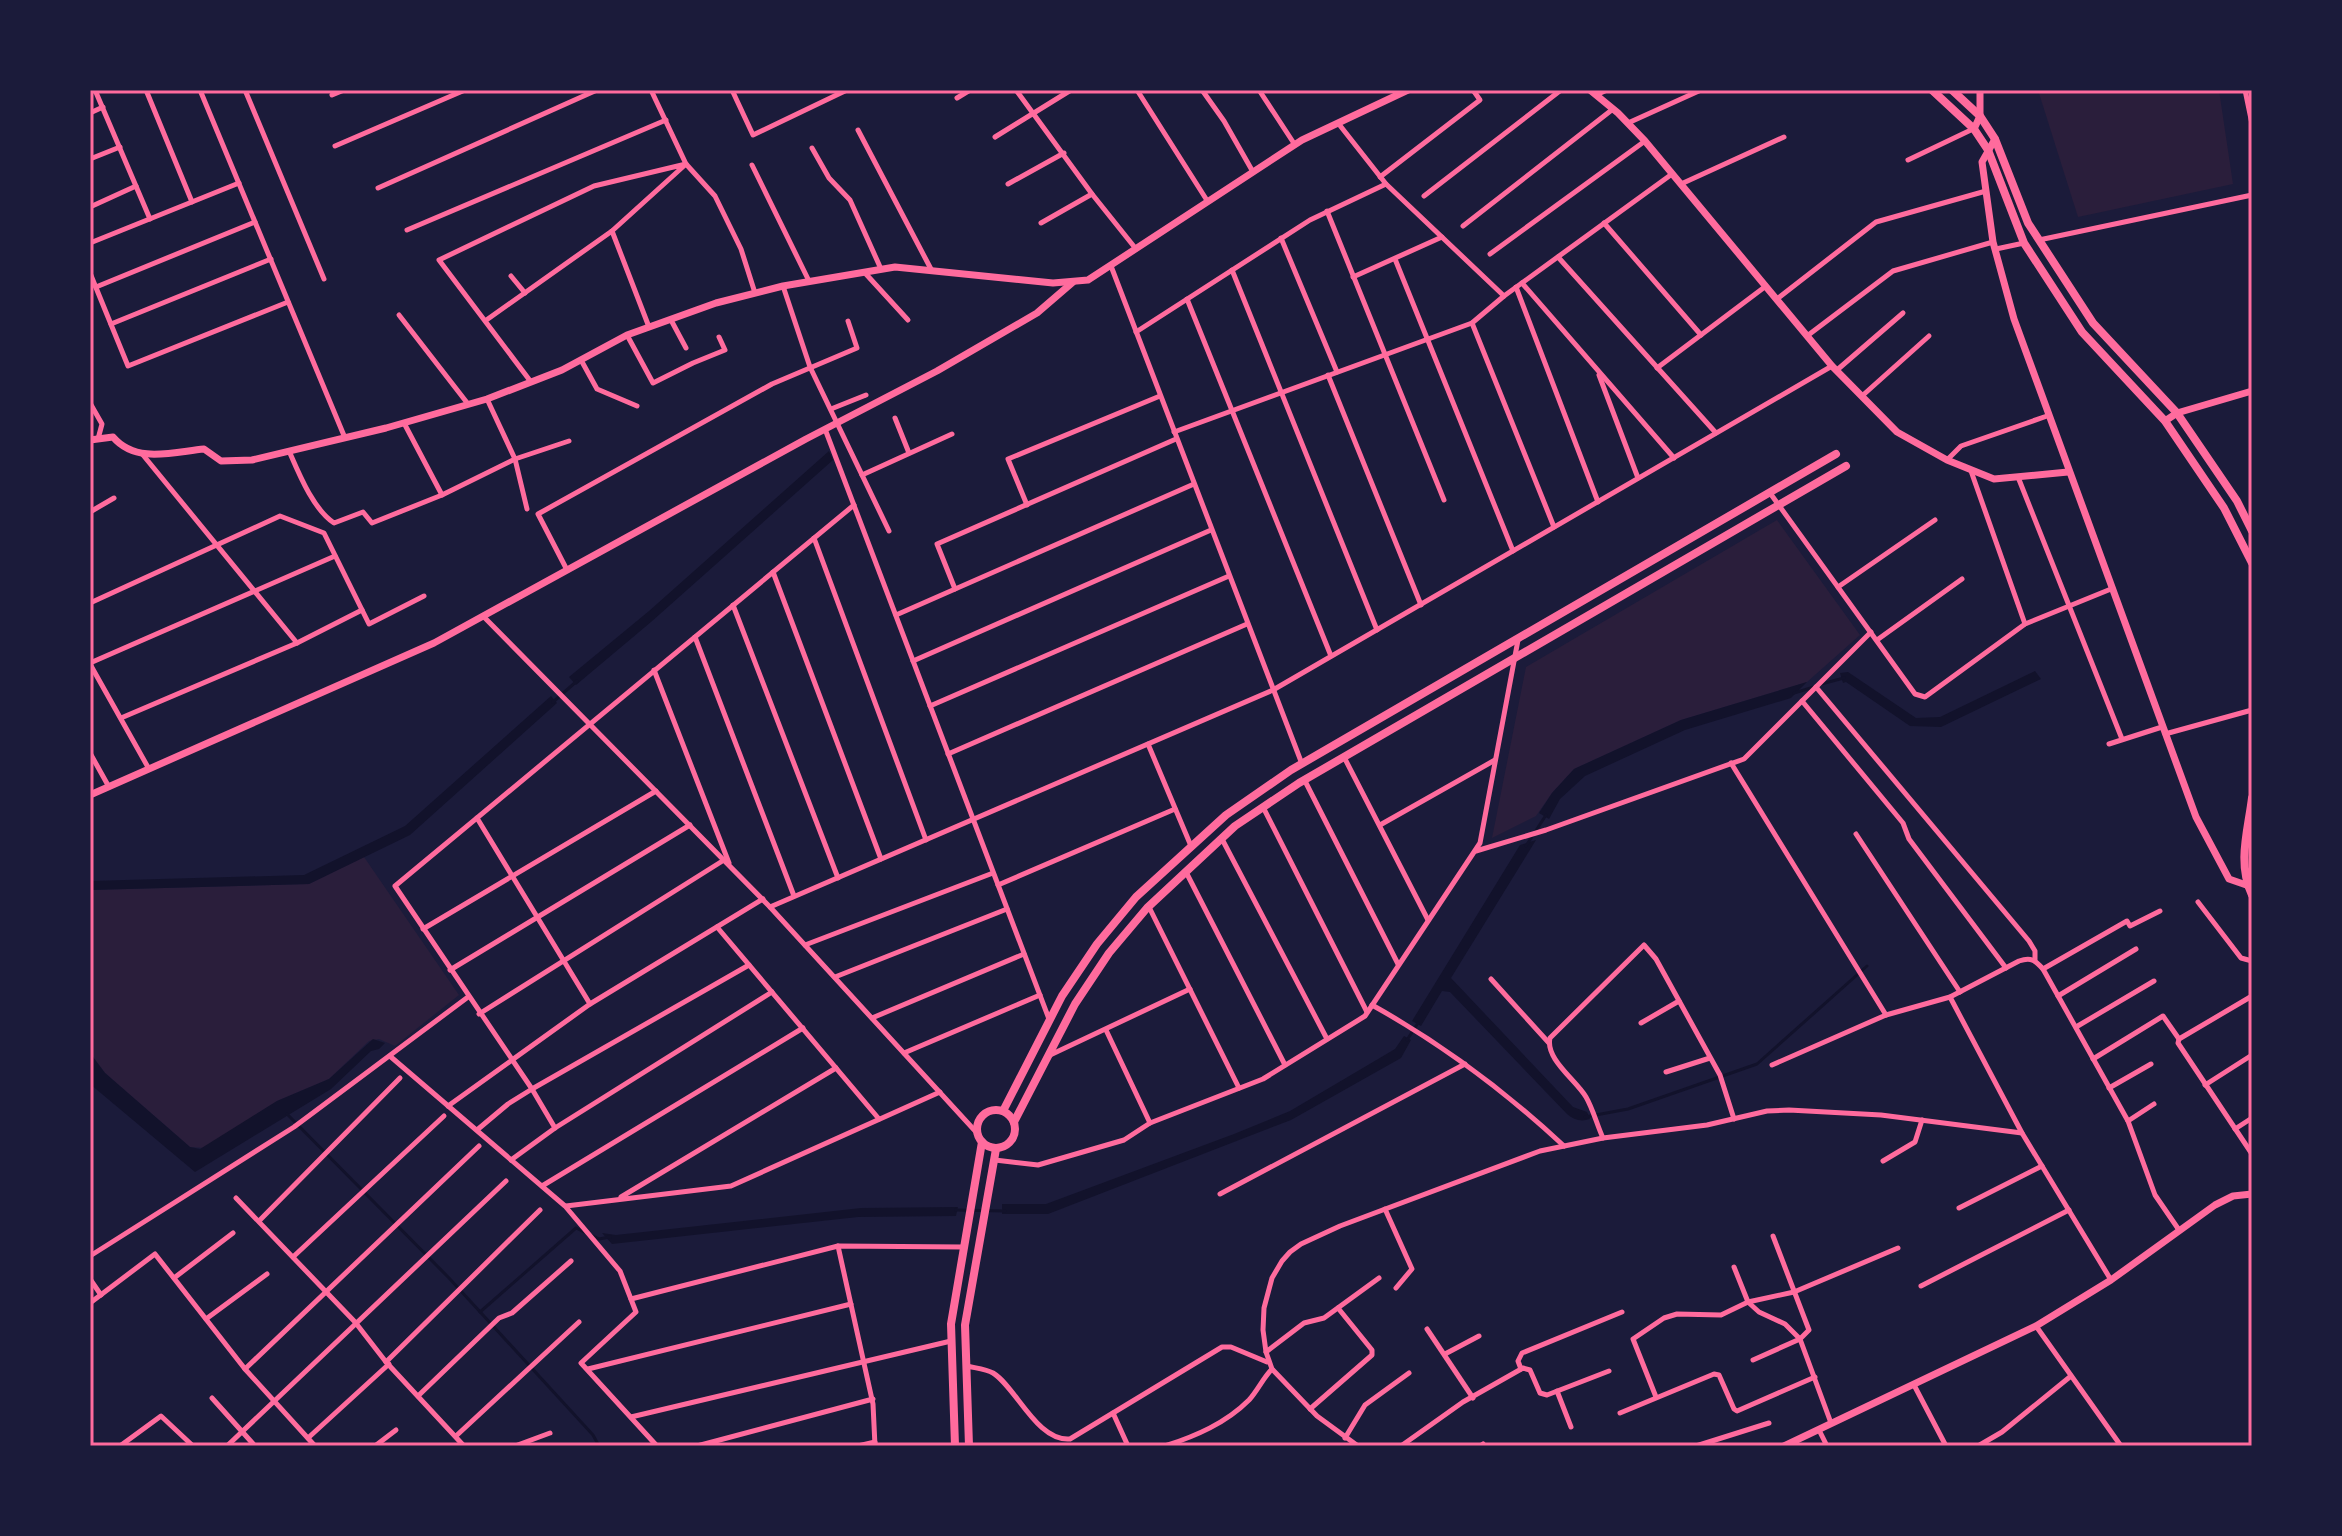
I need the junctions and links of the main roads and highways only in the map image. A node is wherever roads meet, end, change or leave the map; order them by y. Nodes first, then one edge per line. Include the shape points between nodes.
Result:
1 (1932, 90) edge
2 (1952, 90) edge
3 (1836, 454) dead end
4 (1846, 466) dead end
5 (2252, 531) edge
6 (2252, 563) edge
7 (2252, 798) edge
8 (2251, 890) edge
9 (1003, 1111) junction
10 (1014, 1122) junction
11 (982, 1142) junction
12 (996, 1149) junction
13 (955, 1446) edge
14 (969, 1446) edge

1 - 6 main road via 1974,129 1988,150 2024,243 2082,332 2165,421 2224,508
2 - 5 main road via 1995,139 2028,223 2093,323 2177,413
3 - 9 main road via 1302,764 1226,815 1136,897 1097,944 1062,996
4 - 10 main road via 1304,780 1222,838 1149,906 1109,953 1075,1004
7 - 8 main road via 2243,857
9 - 10 main road
9 - 11 main road via 985,1114 978,1122
10 - 12 main road via 1011,1142
11 - 12 main road
11 - 13 main road via 951,1324
12 - 14 main road via 965,1325

